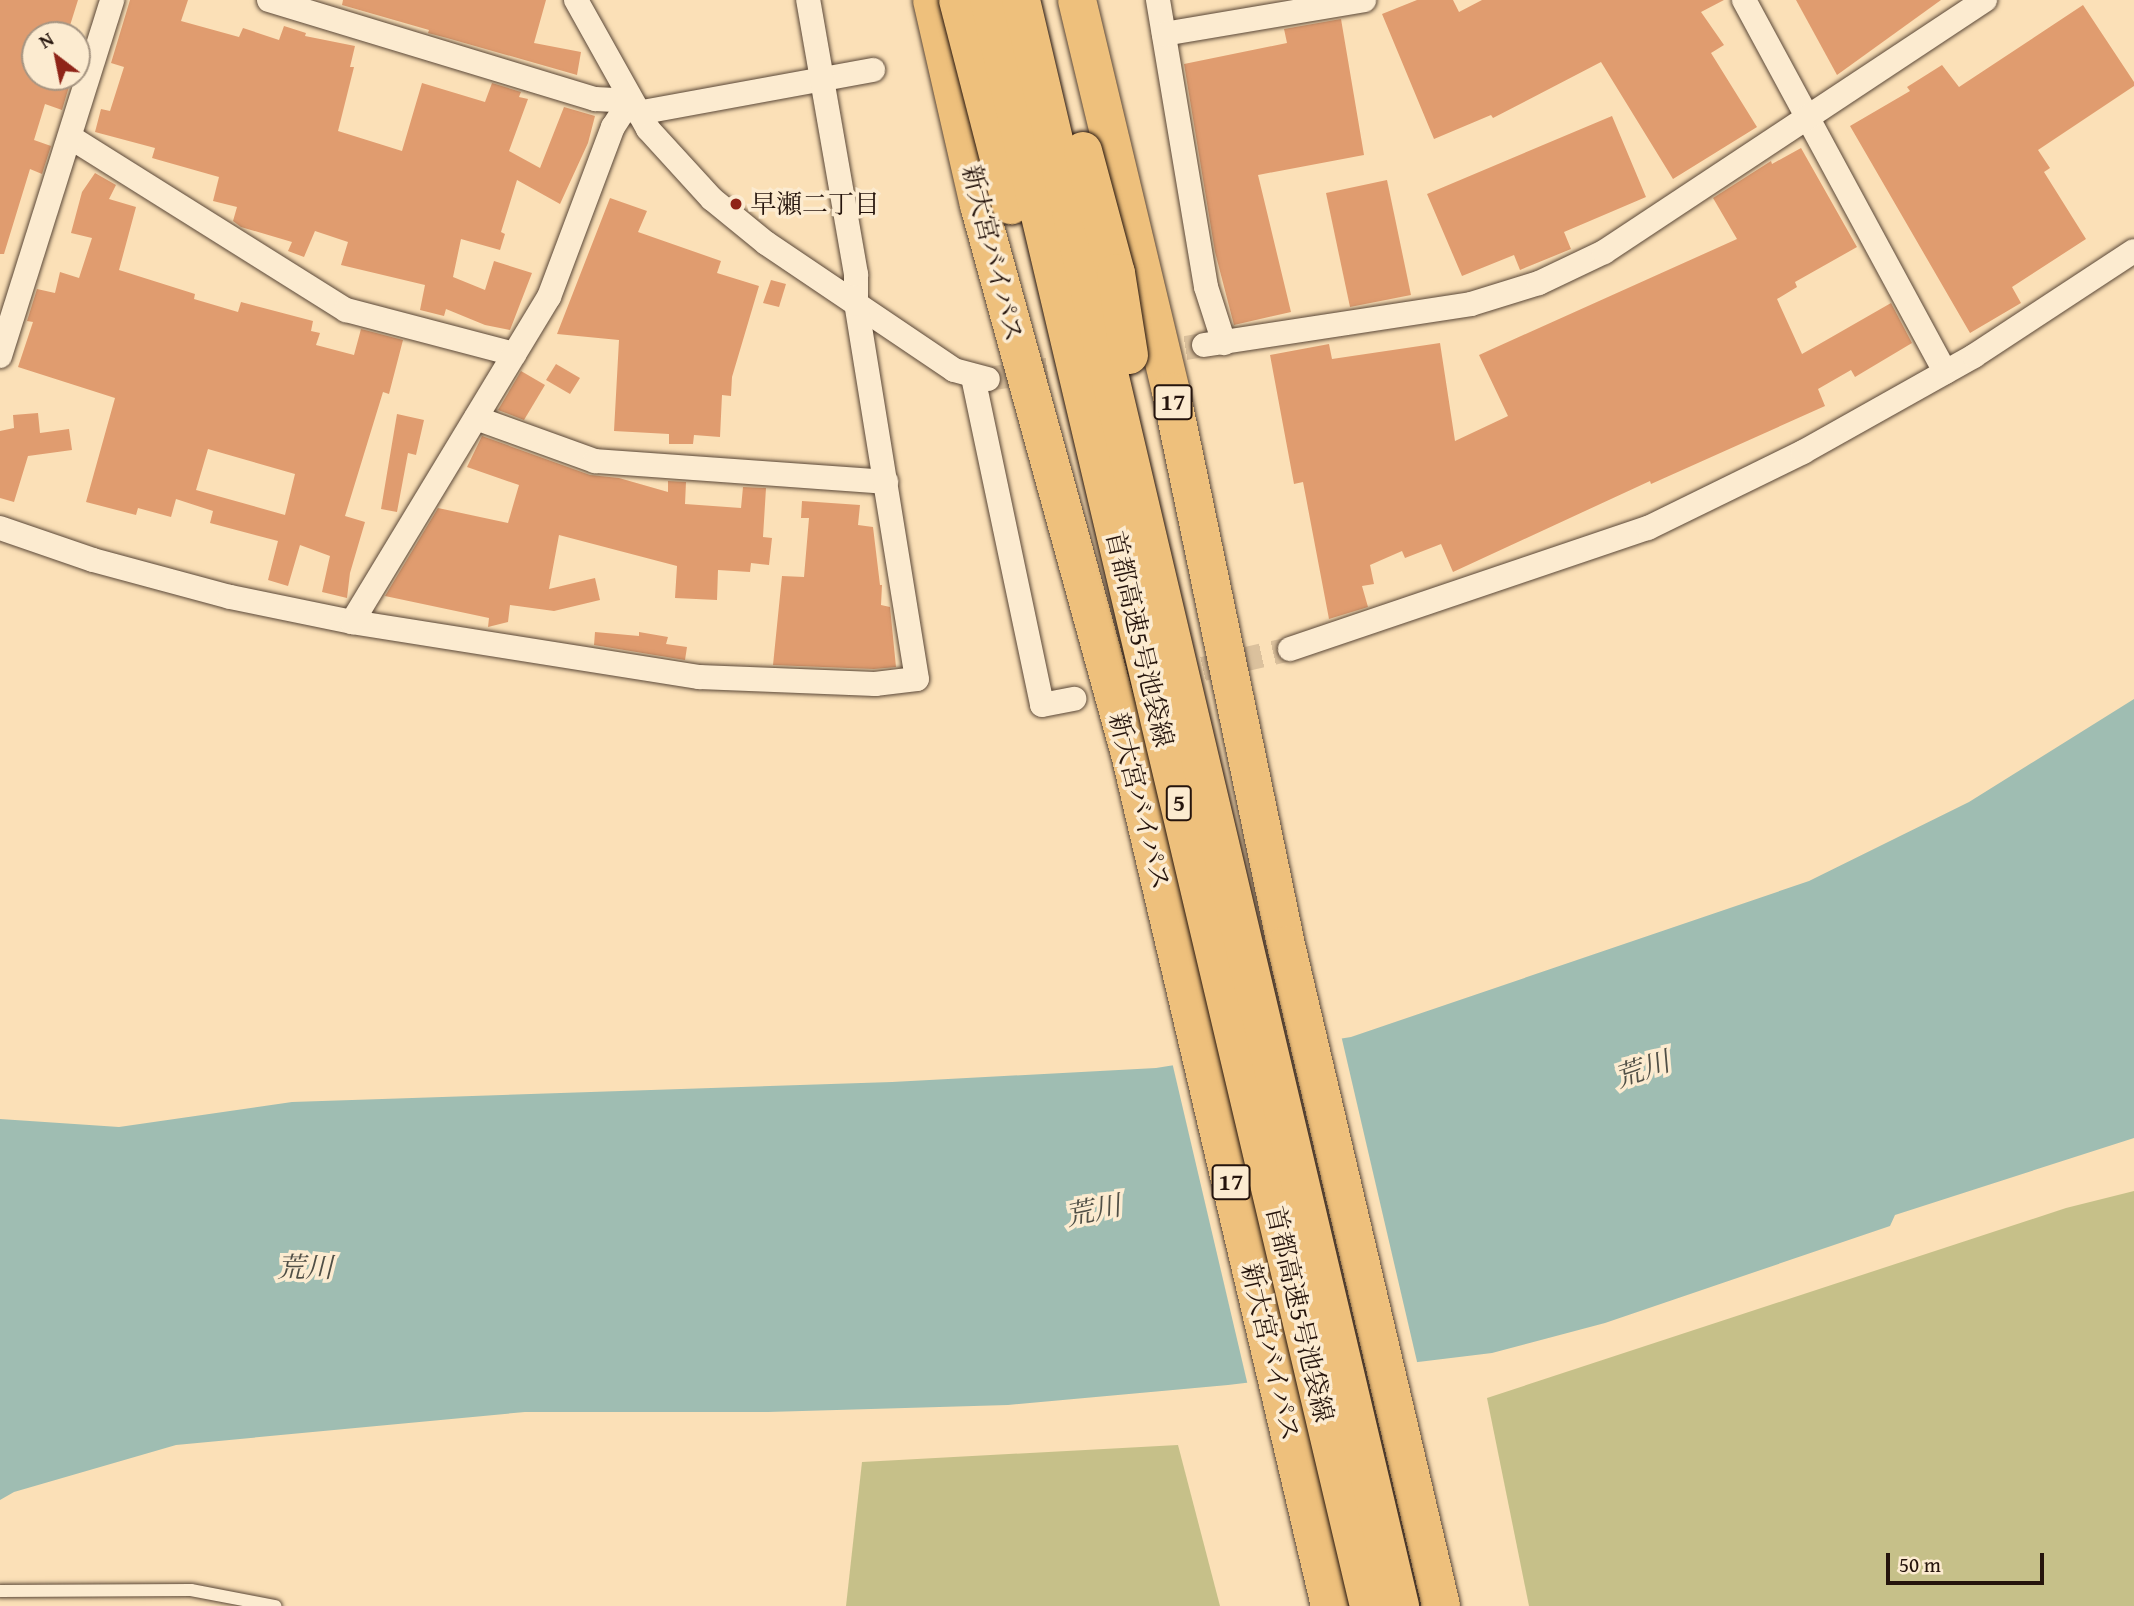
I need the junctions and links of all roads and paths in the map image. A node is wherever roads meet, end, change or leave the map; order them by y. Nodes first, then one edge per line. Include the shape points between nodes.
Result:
1 (112, 0) edge
2 (269, 0) edge
3 (576, 0) edge
4 (808, 0) edge
5 (932, 0) edge
6 (958, 0) edge
7 (989, 0) edge
8 (1021, 0) edge
9 (1042, 0) edge
10 (1077, 0) edge
11 (1158, 0) edge
12 (1364, 0) edge
13 (1744, 0) edge
14 (1985, 0) edge
15 (1164, 34) junction
16 (873, 70) dead end
17 (821, 80) junction
18 (634, 107) junction
19 (1808, 116) junction
20 (70, 137) junction
21 (2134, 251) edge
22 (856, 304) junction
23 (514, 354) junction
24 (0, 356) edge
25 (1945, 372) junction
26 (476, 418) junction
27 (886, 482) junction
28 (0, 528) edge
29 (352, 622) junction
30 (1290, 649) tunnel mouth
31 (1161, 658) junction
32 (1074, 699) dead end
33 (0, 1591) edge
34 (275, 1606) edge
35 (1330, 1606) edge
36 (1369, 1606) edge
37 (1400, 1606) edge
38 (1441, 1606) edge

1 - 20 street
2 - 18 street
3 - 18 street
4 - 17 street
5 - 35 highway, 新大宮バイパス / 17 via 983,217 1131,758
6 - 31 highway, bridge via 1035,299
7 - 31 highway, 首都高速5号池袋線 / 5, bridge
8 - 31 highway, 首都高速5号池袋線 / 5, bridge
9 - 31 highway, bridge via 1116,273
10 - 38 highway, 17 via 1171,392 1286,945
11 - 15 street
12 - 15 street
13 - 19 street
14 - 19 street
15 - 19 street via 1214,344 1471,304 1539,283 1604,252
16 - 17 street
17 - 18 street
17 - 22 street via 856,274
18 - 22 street via 676,163 729,215
18 - 23 street via 613,127 549,297
19 - 25 street
20 - 23 street via 345,310
20 - 24 street
21 - 25 street
22 - 27 street
22 - 32 street via 954,370 980,378 1042,705
23 - 26 street
25 - 30 street via 1803,452 1648,528
26 - 27 street via 595,461
26 - 29 street
27 - 29 street via 917,679 875,684 699,677
28 - 29 street via 93,560 230,597
31 - 36 highway, 首都高速5号池袋線 / 5, bridge
31 - 37 highway, 首都高速5号池袋線 / 5, bridge
33 - 34 lane via 191,1590

